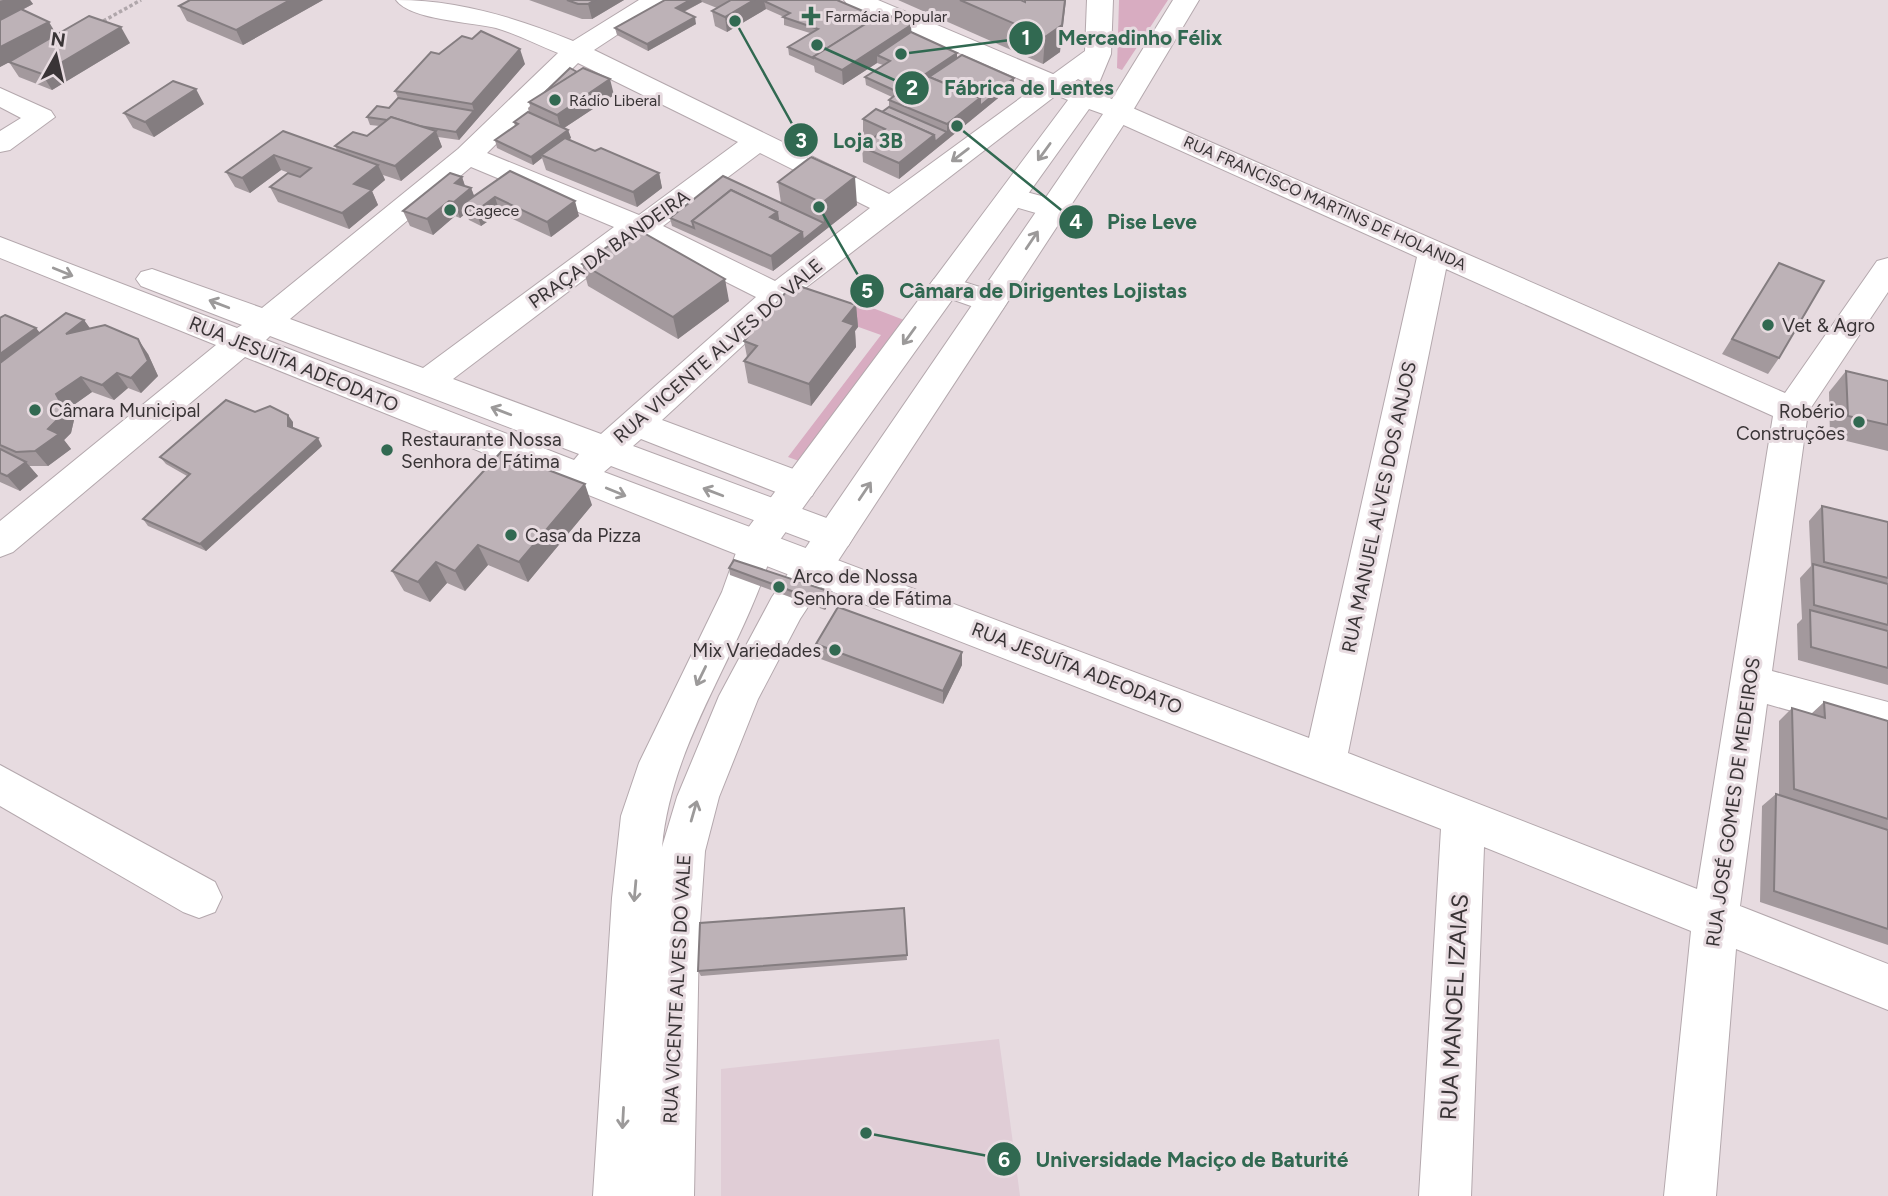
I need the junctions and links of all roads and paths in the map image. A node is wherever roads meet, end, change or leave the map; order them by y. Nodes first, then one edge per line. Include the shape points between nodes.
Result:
1 (141, 0) edge
2 (410, 0) edge
3 (472, 0) edge
4 (657, 0) edge
5 (857, 0) edge
6 (1100, 0) edge
7 (1186, 0) edge
8 (504, 22) junction
9 (94, 26) edge
10 (575, 51) junction
11 (1098, 54) junction
12 (1053, 84) junction
13 (0, 96) edge
14 (1084, 97) junction
15 (1118, 112) junction
16 (758, 141) junction
17 (0, 144) edge
18 (468, 155) junction
19 (1011, 197) junction
20 (891, 207) junction
21 (1053, 209) junction
22 (639, 226) junction
23 (11, 238) edge
24 (1434, 251) junction
25 (1885, 277) edge
26 (945, 286) junction
27 (778, 295) junction
28 (991, 302) junction
29 (256, 333) junction
30 (427, 382) junction
31 (1791, 410) junction
32 (635, 424) junction
33 (605, 451) junction
34 (577, 476) junction
35 (799, 486) junction
36 (777, 516) junction
37 (835, 536) junction
38 (0, 542) edge
39 (755, 546) junction
40 (814, 568) junction
41 (1749, 682) junction
42 (1888, 720) edge
43 (1325, 763) junction
44 (0, 784) edge
45 (1463, 819) junction
46 (199, 897) dead end
47 (1715, 919) junction
48 (1888, 987) edge
49 (619, 1196) edge
50 (668, 1196) edge
51 (1445, 1196) edge
52 (1690, 1196) edge

1 - 9 path
2 - 8 street via 433,9
3 - 8 street
4 - 10 street
5 - 12 street, RUA FRANCISCO MARTINS DE HOLANDA
6 - 11 street
7 - 15 street, RUA VICENTE ALVES DO VALE
8 - 10 street
10 - 16 street
10 - 18 street
11 - 12 street, RUA VICENTE ALVES DO VALE
11 - 14 street
12 - 14 street, RUA FRANCISCO MARTINS DE HOLANDA
12 -> 20 street, RUA VICENTE ALVES DO VALE
13 - 17 street via 41,117
14 - 15 street, RUA FRANCISCO MARTINS DE HOLANDA
14 -> 19 street
15 - 21 street, RUA VICENTE ALVES DO VALE
15 - 24 street, RUA FRANCISCO MARTINS DE HOLANDA
16 - 20 street
16 - 22 street, PRAÇA DA BANDEIRA
18 - 22 street
18 - 29 street
19 - 21 street
19 - 26 street
20 - 27 street, RUA VICENTE ALVES DO VALE
28 -> 21 street, RUA VICENTE ALVES DO VALE
22 - 27 street
22 - 30 street, PRAÇA DA BANDEIRA
23 - 29 street, RUA JESUÍTA ADEODATO
24 - 31 street, RUA FRANCISCO MARTINS DE HOLANDA
24 - 43 street, RUA MANUEL ALVES DOS ANJOS
25 - 31 street
26 - 28 street
26 -> 35 street
27 - 32 street, RUA VICENTE ALVES DO VALE
37 -> 28 street, RUA VICENTE ALVES DO VALE
29 - 30 street, RUA JESUÍTA ADEODATO
29 - 34 street, RUA JESUÍTA ADEODATO
29 - 38 street
33 -> 30 street, RUA JESUÍTA ADEODATO
31 - 41 street, RUA JOSÉ GOMES DE MEDEIROS
32 - 33 street, RUA VICENTE ALVES DO VALE
32 - 35 street
33 - 34 street, RUA VICENTE ALVES DO VALE
36 -> 33 street, RUA JESUÍTA ADEODATO
34 -> 39 street, RUA JESUÍTA ADEODATO
35 - 36 street
36 - 37 street, RUA JESUÍTA ADEODATO
36 - 39 street
37 - 40 street, RUA VICENTE ALVES DO VALE
39 - 40 street, RUA JESUÍTA ADEODATO
39 -> 49 street via 741,592 660,762 643,816
40 - 43 street, RUA JESUÍTA ADEODATO
50 -> 40 street, RUA VICENTE ALVES DO VALE via 683,851 698,797 738,696 786,608
41 - 42 street
41 - 47 street, RUA JOSÉ GOMES DE MEDEIROS
43 - 45 street, RUA JESUÍTA ADEODATO
44 - 46 street
45 - 47 street, RUA JESUÍTA ADEODATO
45 - 51 street, RUA MANOEL IZAIAS
47 - 48 street, RUA JESUÍTA ADEODATO
47 - 52 street, RUA JOSÉ GOMES DE MEDEIROS

